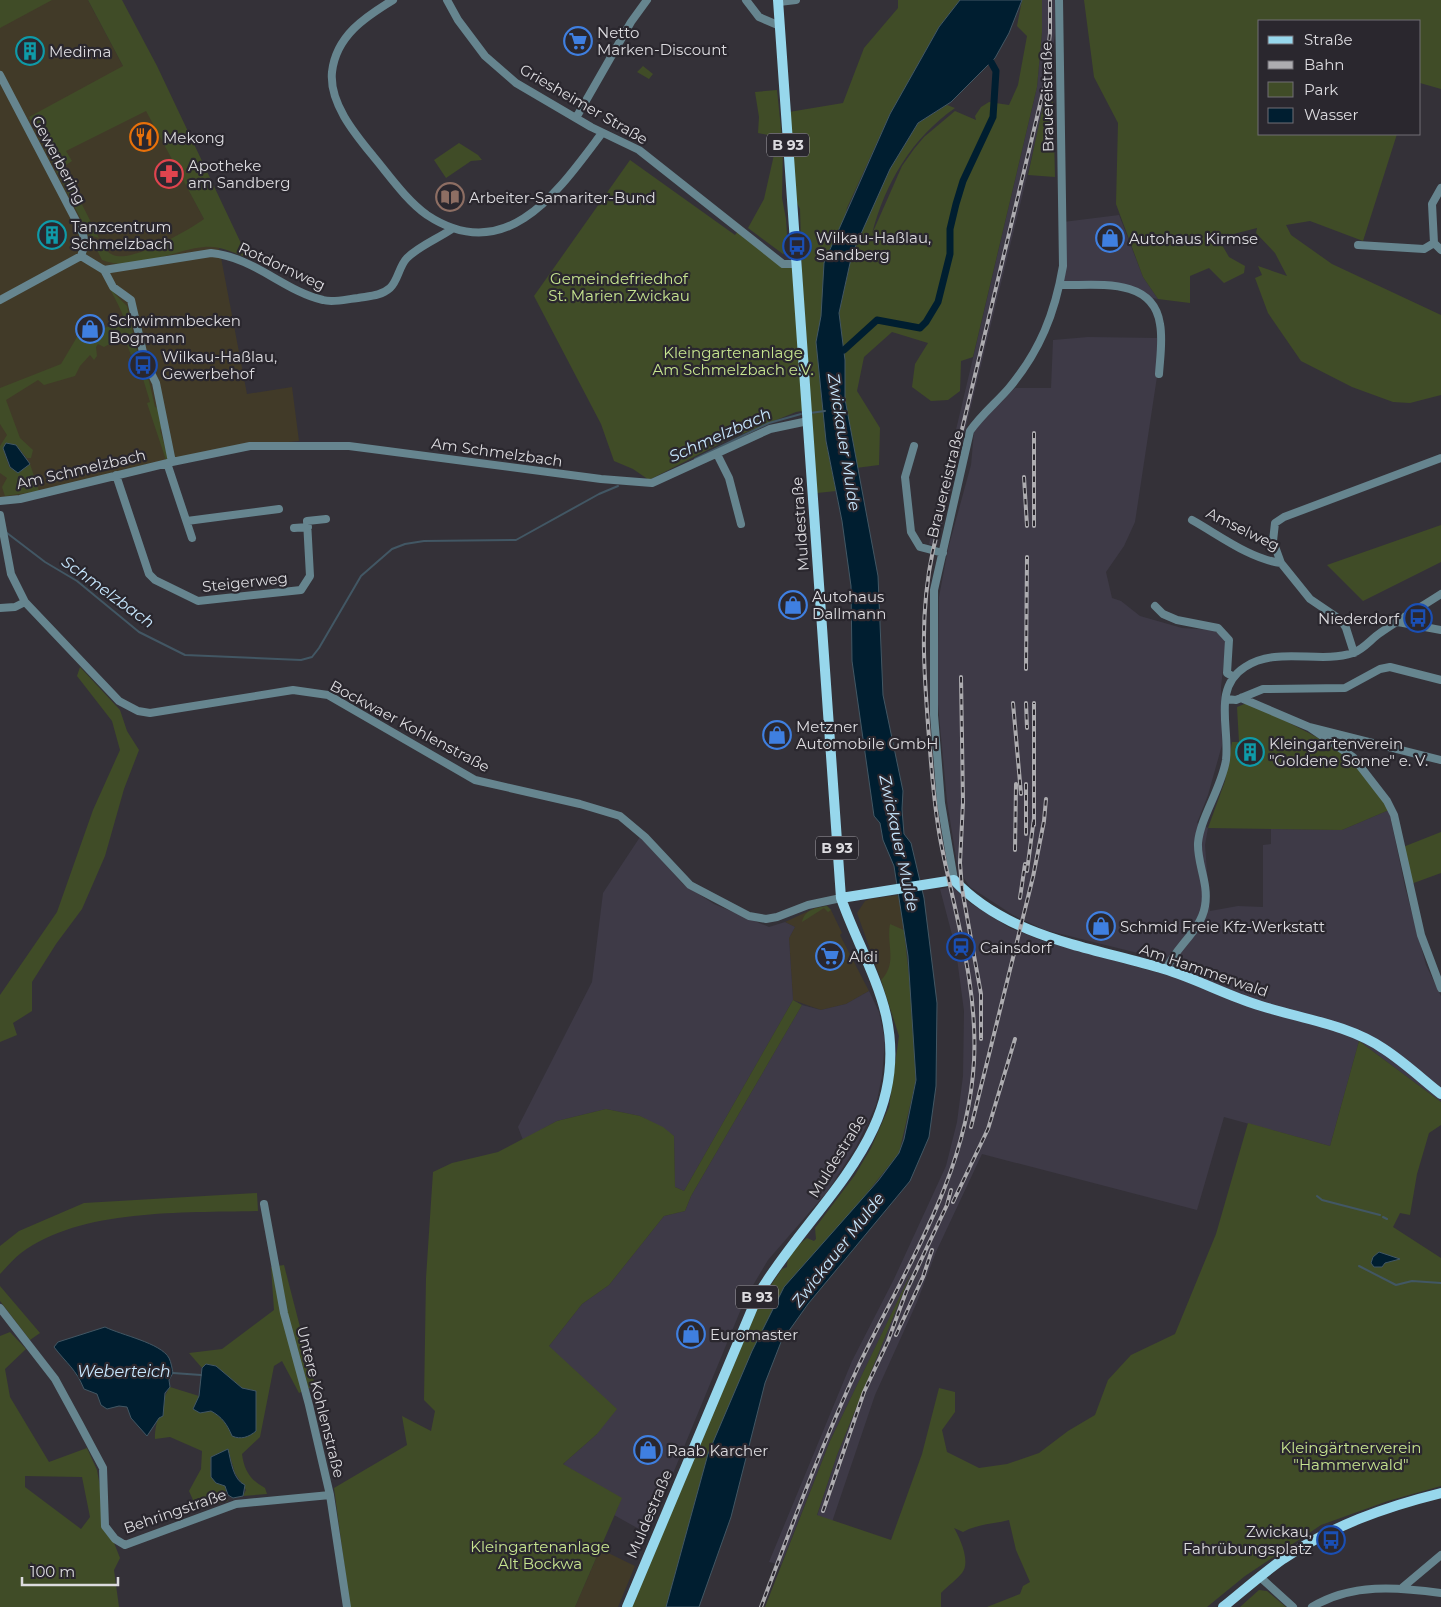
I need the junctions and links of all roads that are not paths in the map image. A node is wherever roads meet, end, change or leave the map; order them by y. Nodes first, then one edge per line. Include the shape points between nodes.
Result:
1 (391, 0) edge
2 (447, 0) edge
3 (647, 0) edge
4 (746, 0) edge
5 (796, 0) edge
6 (1059, 0) edge
7 (779, 1) edge
8 (780, 26) junction
9 (0, 75) edge
10 (576, 118) junction
11 (602, 133) junction
12 (1441, 188) edge
13 (452, 229) junction
14 (1434, 243) junction
15 (1358, 245) dead end
16 (1441, 250) edge
17 (81, 256) junction
18 (797, 264) junction
19 (104, 270) junction
20 (1060, 285) junction
21 (0, 300) edge
22 (1159, 374) dead end
23 (808, 421) junction
24 (914, 446) dead end
25 (717, 454) junction
26 (1441, 458) edge
27 (169, 462) junction
28 (116, 475) junction
29 (0, 501) edge
30 (279, 508) dead end
31 (0, 515) edge
32 (326, 519) dead end
33 (1192, 520) dead end
34 (187, 521) junction
35 (741, 524) dead end
36 (308, 527) junction
37 (294, 528) dead end
38 (192, 538) dead end
39 (943, 553) junction
40 (1281, 563) junction
41 (1441, 594) edge
42 (25, 602) junction
43 (1155, 606) dead end
44 (0, 608) edge
45 (1398, 622) junction
46 (1441, 630) edge
47 (1354, 653) junction
48 (1232, 676) junction
49 (1441, 680) edge
50 (1241, 698) junction
51 (1226, 699) junction
52 (1309, 727) junction
53 (1441, 760) edge
54 (954, 880) junction
55 (841, 898) junction
56 (1166, 970) junction
57 (1441, 988) edge
58 (1441, 1094) edge
59 (264, 1204) dead end
60 (0, 1308) edge
61 (1441, 1493) edge
62 (330, 1495) junction
63 (1441, 1555) edge
64 (1260, 1577) junction
65 (1403, 1587) junction
66 (1441, 1593) edge
67 (347, 1607) edge
68 (627, 1607) edge
69 (1223, 1607) edge
70 (1293, 1607) edge
71 (1312, 1607) edge

1 - 13 street via 352,27 340,47 332,72 334,92 357,135 392,180 428,215
2 - 10 street, Griesheimer Straße via 485,56 516,83
3 - 10 street
4 - 8 street via 759,16
5 - 7 street
6 - 20 street, Brauereistraße via 1063,247
7 - 8 main road, B 93
8 - 18 main road, B 93
9 - 17 street, Gewerbering via 83,234 85,244
10 - 11 street, Griesheimer Straße
11 - 13 street via 568,179 525,219 504,229 463,232
11 - 18 street, Griesheimer Straße via 639,150 783,264
12 - 14 street via 1432,204
13 - 19 street, Rotdornweg via 405,259 391,287 376,295 358,298 325,301 223,254 211,253
14 - 15 street via 1424,249
14 - 16 street
17 - 19 street, Am Schmelzbach
17 - 21 street
18 - 23 main road, Muldestraße / B 93
19 - 27 street, Am Schmelzbach via 113,287 131,300 145,360 156,383
20 - 22 street via 1127,287 1146,297 1160,324
20 - 39 street, Brauereistraße via 1045,335 1009,387 970,431
23 - 25 street, Am Schmelzbach via 770,429
23 - 55 main road, Muldestraße / B 93
24 - 39 street via 905,477 911,532 920,547
25 - 27 street, Am Schmelzbach via 661,481 643,483 350,446 250,446
25 - 35 street via 729,478
26 - 40 street via 1284,516 1275,523 1273,541
27 - 28 street, Am Schmelzbach
27 - 34 street, Am Schmelzbach
28 - 29 street, Am Schmelzbach
28 - 36 street, Steigerweg via 149,574 191,600 301,590 310,576
30 - 34 street
31 - 42 street via 11,574
32 - 36 street via 307,521
33 - 40 street, Amselweg via 1271,562
34 - 38 street, Am Schmelzbach
36 - 37 street
39 - 54 street, Brauereistraße via 934,590 933,706 941,803
40 - 47 street via 1310,600 1341,620
41 - 45 street
42 - 44 street via 16,607
42 - 55 street, Bockwaer Kohlenstraße via 119,701 138,711 150,714 293,690 328,695 476,780 620,816 645,837 690,885 749,916 777,917 808,905
43 - 48 street via 1177,620 1218,628 1229,640 1226,664 1227,673
45 - 46 street
45 - 47 street
47 - 48 street via 1258,661
48 - 51 street via 1225,690
49 - 50 street via 1390,667 1345,688 1263,690
50 - 51 street
50 - 52 street
51 - 56 street via 1226,760 1198,842 1206,881 1205,907 1197,926 1171,957
52 - 53 street
52 - 57 street via 1353,757 1388,801 1421,935
54 - 55 main road
54 - 56 main road, Am Hammerwald via 975,900 1030,930
55 - 68 main road, Muldestraße / B 93 via 886,1013 891,1063 888,1091 866,1144 758,1295
56 - 58 main road, Am Hammerwald via 1252,1004 1350,1032 1384,1049
59 - 62 street, Untere Kohlenstraße via 284,1314
60 - 62 street, Behringstraße via 55,1379 103,1468 105,1526 114,1539 125,1545 236,1504
61 - 64 main road via 1345,1524 1291,1554
62 - 67 street, Untere Kohlenstraße
63 - 65 street
64 - 69 main road
64 - 70 street
65 - 66 street
65 - 71 street via 1352,1591

